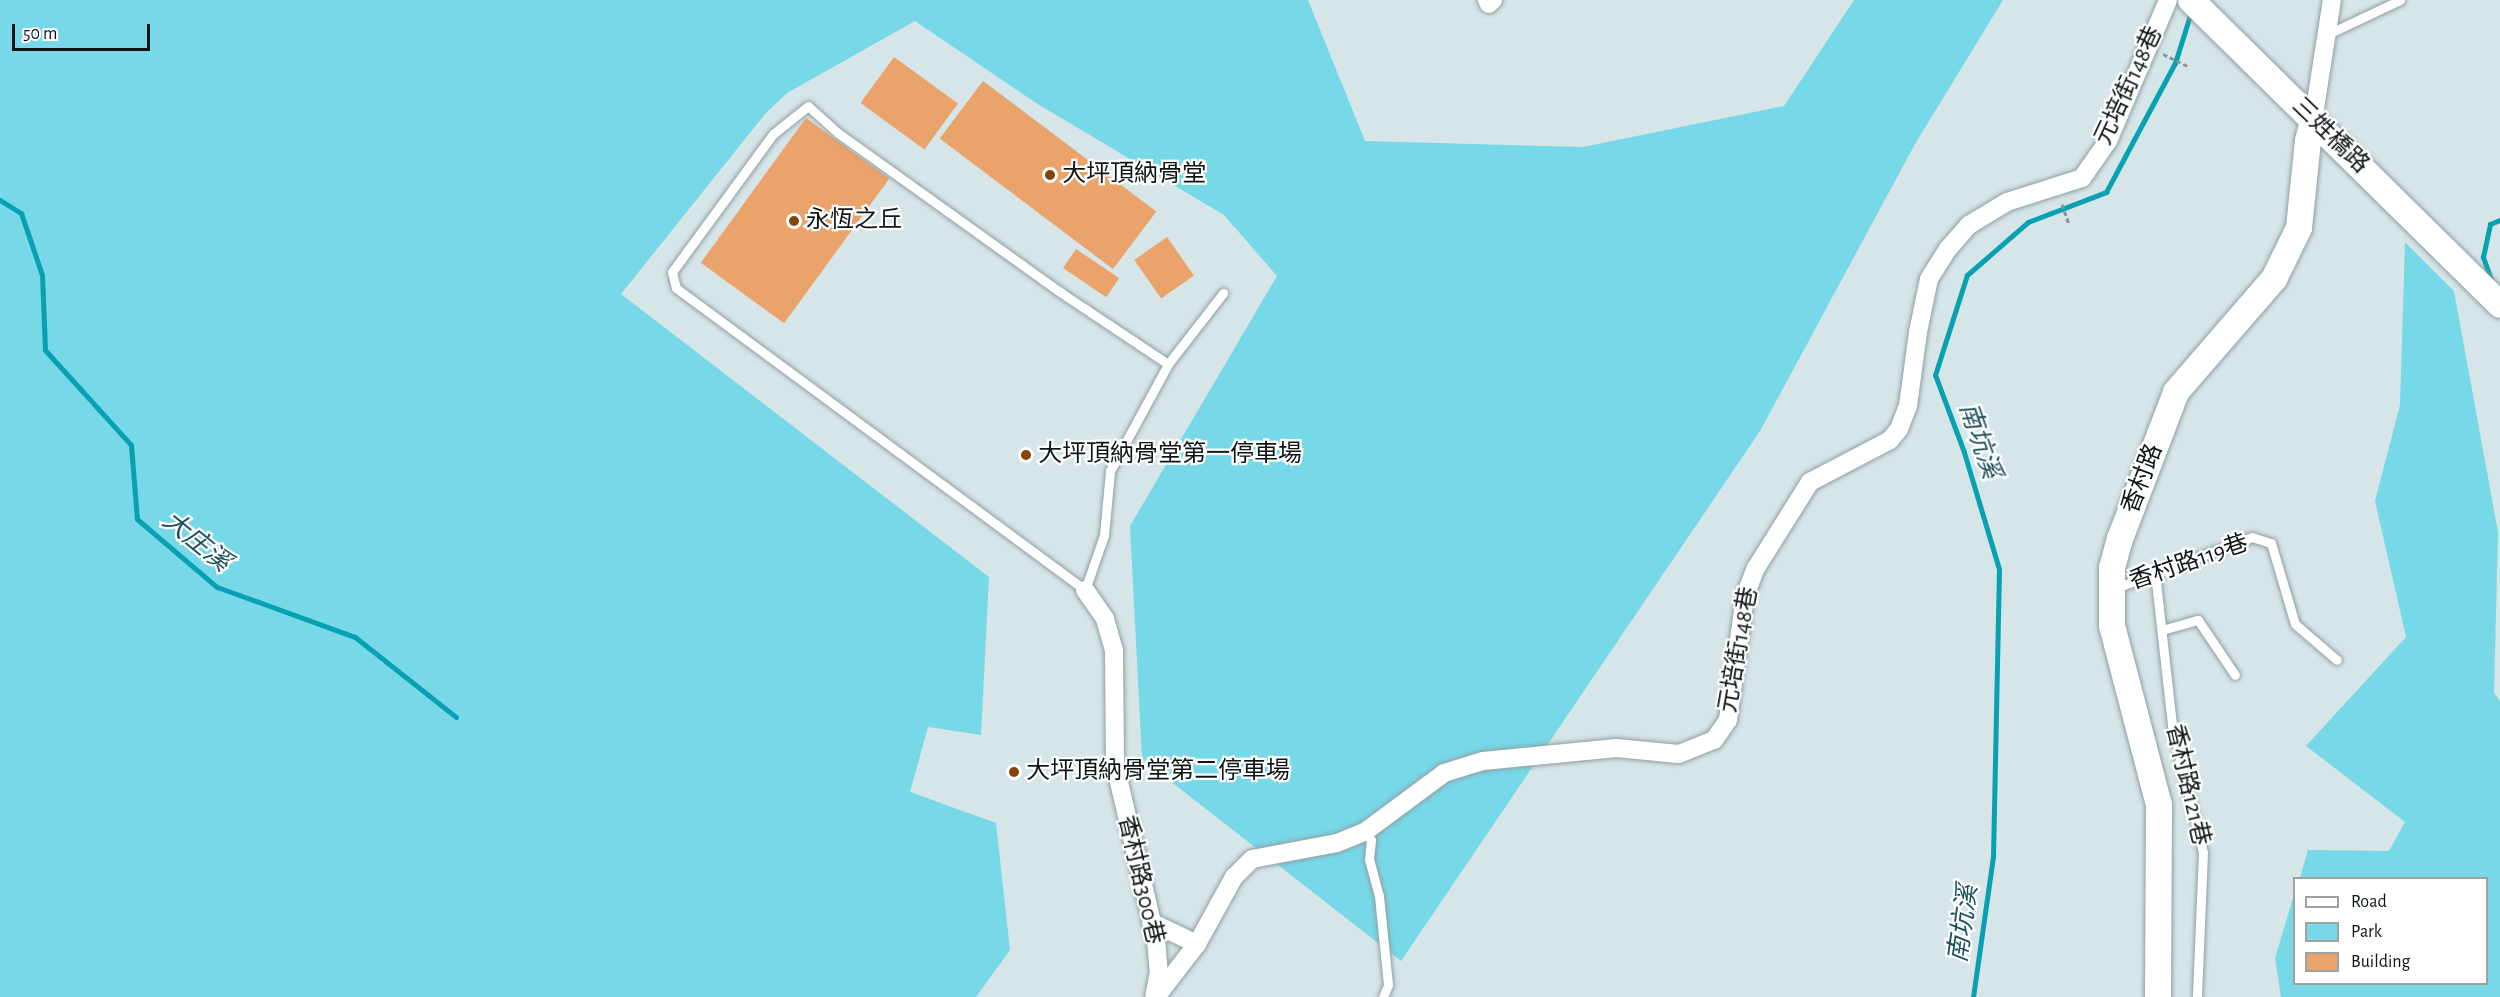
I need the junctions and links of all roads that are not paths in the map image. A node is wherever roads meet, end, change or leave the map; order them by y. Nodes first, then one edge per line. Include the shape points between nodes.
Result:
1 (2168, 0) edge
2 (2332, 0) edge
3 (2400, 0) edge
4 (2199, 7) edge
5 (2326, 35) junction
6 (2313, 121) junction
7 (1223, 293) dead end
8 (2500, 305) edge
9 (1168, 364) junction
10 (2156, 573) junction
11 (1085, 590) junction
12 (2111, 590) junction
13 (2162, 630) junction
14 (2337, 660) dead end
15 (2235, 675) dead end
16 (1366, 831) junction
17 (1151, 922) junction
18 (1197, 944) junction
19 (1155, 997) edge
20 (1383, 997) edge
21 (2158, 997) edge
22 (2197, 997) edge

1 - 16 street, 元培街148巷 via 2108,141 2082,178 2007,201 1969,225 1929,279 1908,406 1899,429 1890,440 1810,482 1756,568 1745,596 1728,720 1714,740 1679,754 1616,748 1483,761 1444,772
2 - 5 street, 香村路
3 - 5 lane
4 - 6 street, 三姓橋路
5 - 6 street, 香村路
6 - 8 street, 三姓橋路
6 - 12 street, 香村路 via 2299,228 2274,279 2176,392 2120,539
7 - 9 lane
9 - 11 lane via 1110,471 1104,535
9 - 11 lane via 838,133 808,106 773,134 672,272 676,288
10 - 12 lane, 香村路119巷
10 - 13 lane, 香村路121巷
10 - 14 lane, 香村路119巷 via 2252,537 2271,543 2295,624
11 - 17 street, 香村路300巷 via 1105,619 1114,650 1115,765
12 - 21 street, 香村路 via 2112,626 2159,805
13 - 15 lane via 2199,620
13 - 22 lane, 香村路121巷 via 2172,725 2204,852
16 - 18 street, 元培街148巷 via 1337,843 1252,859 1234,877
16 - 20 lane via 1371,840 1370,859 1380,907 1388,985
17 - 18 street
17 - 19 street, 香村路300巷 via 1160,972
18 - 19 street, 元培街148巷

